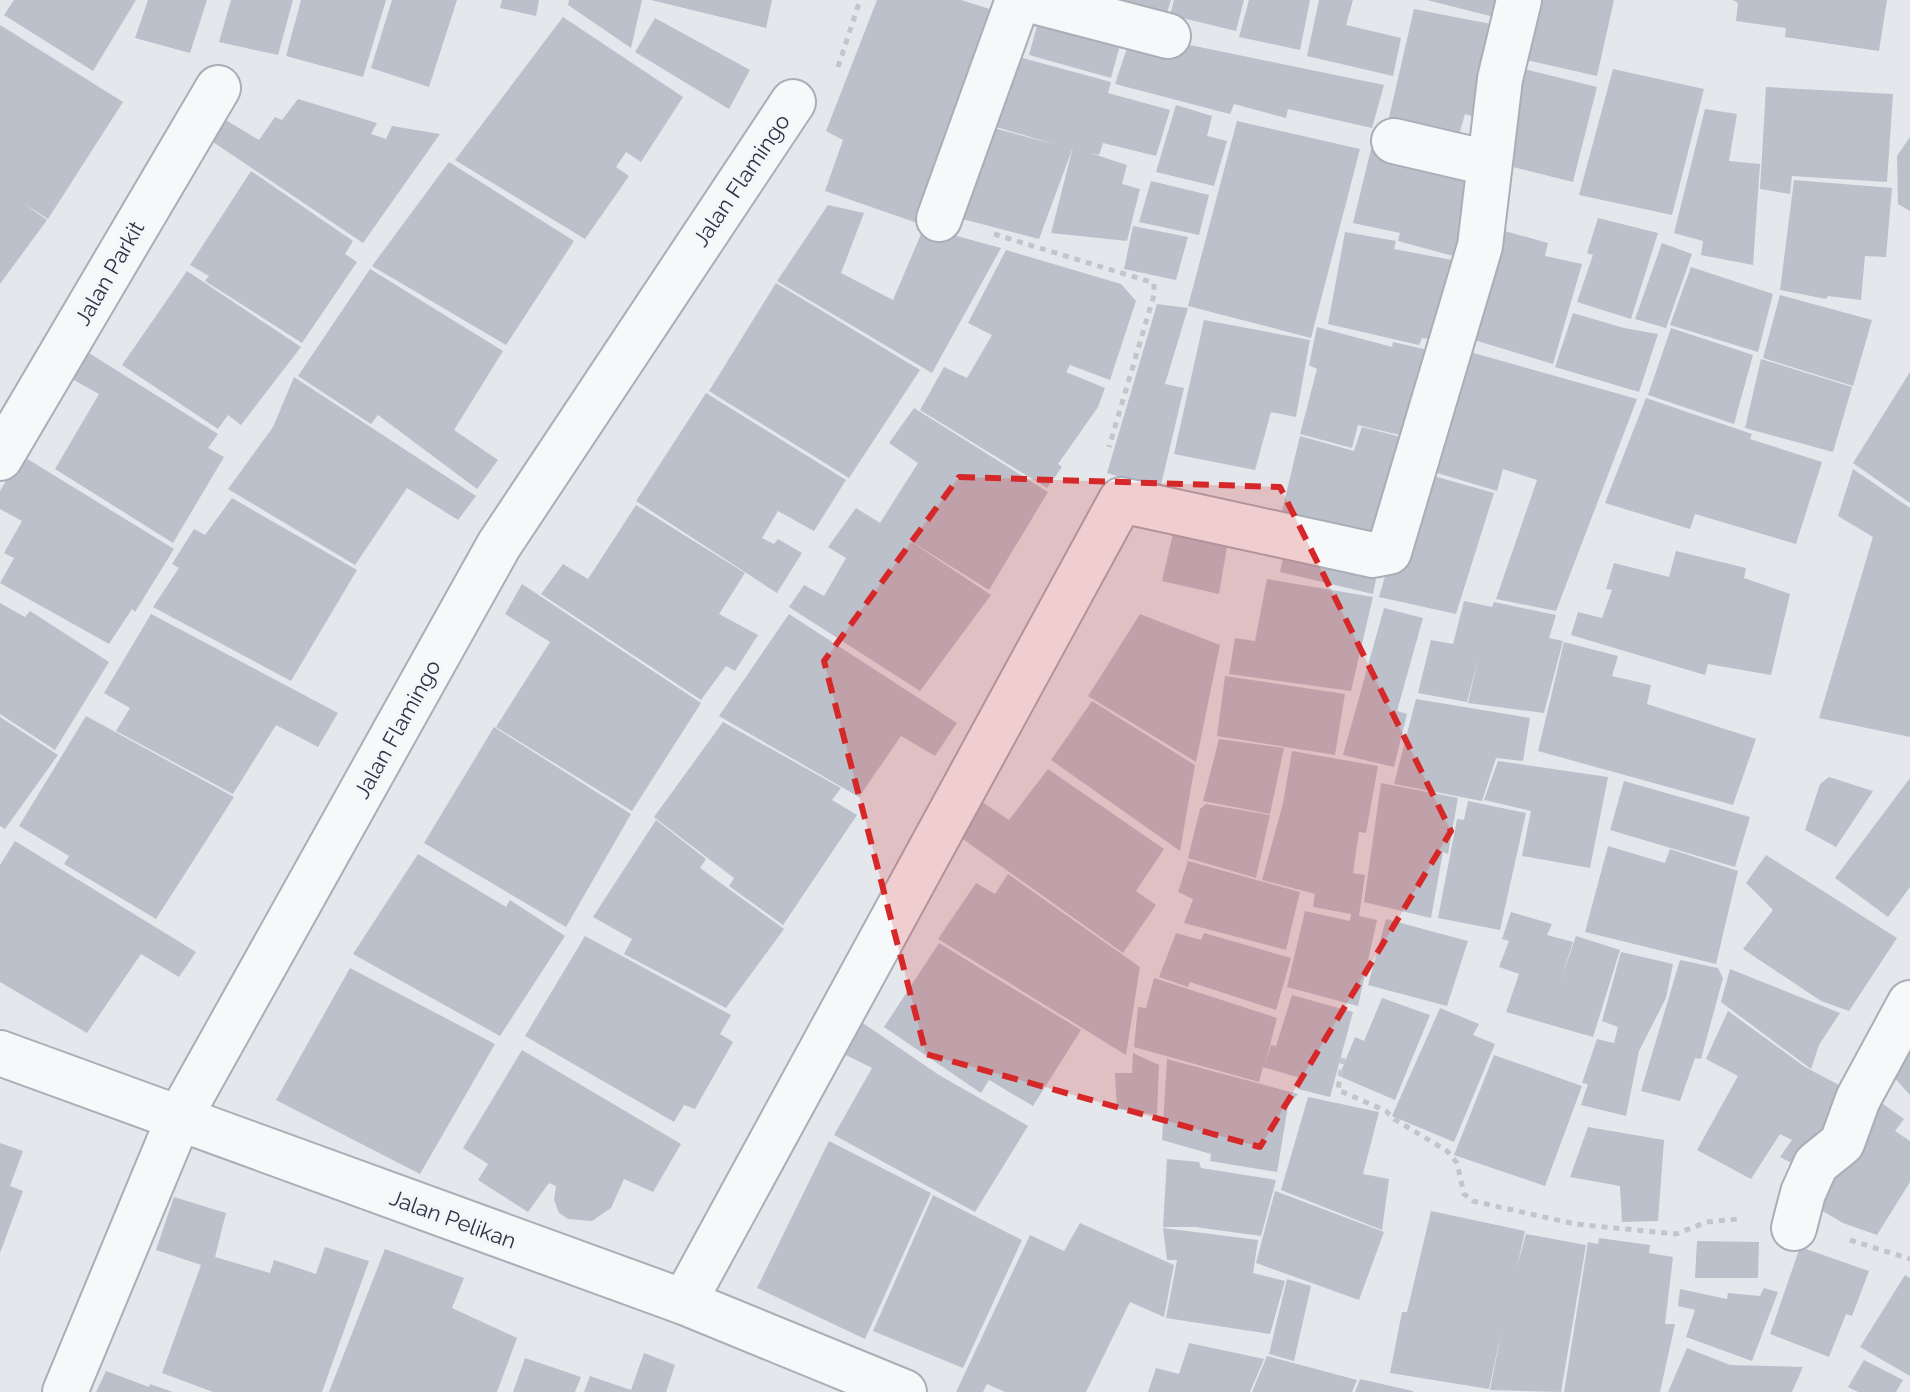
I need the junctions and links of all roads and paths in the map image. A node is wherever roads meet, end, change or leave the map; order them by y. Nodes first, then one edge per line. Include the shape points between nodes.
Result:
1 (1018, 0) edge
2 (1030, 0) edge
3 (1519, 0) edge
4 (1168, 36) dead end
5 (218, 88) dead end
6 (793, 102) dead end
7 (1394, 141) dead end
8 (1488, 163) junction
9 (939, 219) joint
10 (0, 458) edge
11 (1121, 500) junction
12 (1910, 1003) edge
13 (0, 1053) edge
14 (1343, 1058) dead end
15 (178, 1120) junction
16 (1794, 1228) junction
17 (1910, 1259) edge
18 (684, 1302) junction
19 (65, 1392) edge
20 (904, 1392) edge

1 - 9 street
2 - 4 street
3 - 8 street
5 - 10 street, Jalan Parkit
6 - 15 street, Jalan Flamingo via 499,545
7 - 8 street
8 - 11 street via 1480,246 1389,552 1373,555
9 - 11 path via 1154,283 1098,481 1102,494
11 - 18 street
12 - 16 street via 1858,1099 1842,1143 1816,1164
13 - 15 street, Jalan Pelikan
14 - 16 path via 1338,1090 1386,1111 1447,1151 1457,1163 1464,1194 1473,1201 1575,1224 1676,1234 1735,1219
15 - 18 street, Jalan Pelikan
15 - 19 street, Jalan Flamingo
16 - 17 path
18 - 20 street, Jalan Pelikan

